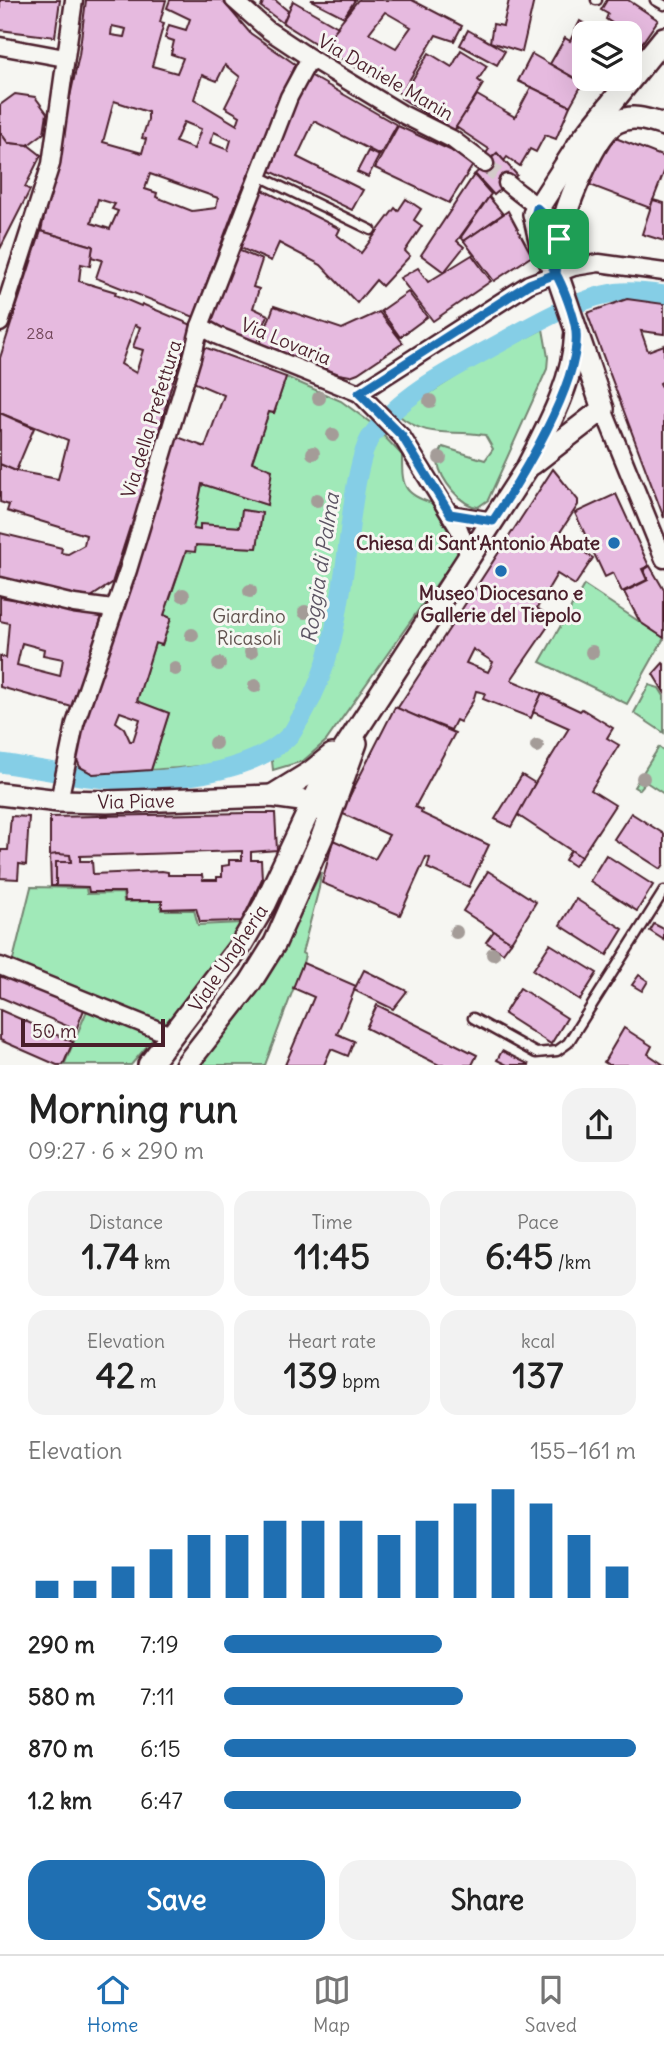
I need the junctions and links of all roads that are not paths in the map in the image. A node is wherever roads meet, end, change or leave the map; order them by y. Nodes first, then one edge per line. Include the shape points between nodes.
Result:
1 (74, 0) edge
2 (234, 0) edge
3 (655, 0) edge
4 (664, 5) edge
5 (664, 38) edge
6 (0, 46) edge
7 (65, 58) junction
8 (310, 58) junction
9 (642, 65) edge
10 (621, 91) edge
11 (629, 91) edge
12 (638, 118) junction
13 (664, 125) edge
14 (485, 163) tunnel mouth
15 (257, 175) junction
16 (507, 183) tunnel mouth
17 (537, 208) junction
18 (371, 230) dead end
19 (559, 239) junction
20 (664, 272) edge
21 (556, 274) junction
22 (6, 291) edge
23 (0, 323) edge
24 (574, 325) junction
25 (200, 326) junction
26 (359, 393) junction
27 (603, 409) junction
28 (527, 468) junction
29 (450, 514) junction
30 (493, 521) junction
31 (469, 556) junction
32 (664, 559) edge
33 (0, 586) edge
34 (113, 609) junction
35 (350, 748) junction
36 (61, 791) junction
37 (0, 794) edge
38 (316, 794) junction
39 (272, 796) junction
40 (328, 821) junction
41 (294, 842) junction
42 (664, 891) edge
43 (0, 966) edge
44 (473, 1018) dead end
45 (173, 1036) junction
46 (149, 1065) edge
47 (186, 1065) edge

1 - 7 street
2 - 8 street, Via Daniele Manin
3 - 4 lane
5 - 9 street
6 - 7 street
7 - 22 street via 51,164
8 - 14 street, Via Daniele Manin via 452,139
8 - 15 street, Via della Prefettura
10 - 17 street
11 - 12 street
12 - 13 street
12 - 19 street via 615,122 601,137 572,197
15 - 18 lane
15 - 25 street, Via della Prefettura
16 - 17 street
17 - 19 street via 552,222
17 - 21 street via 536,232
19 - 21 street
20 - 21 street via 599,263
21 - 24 street
21 - 26 street via 529,284
22 - 23 street
24 - 27 street
24 - 28 street via 573,363
25 - 26 street, Via Lovaria
25 - 34 street, Via della Prefettura
26 - 29 street via 402,436
27 - 28 street
27 - 32 street
28 - 30 street
29 - 30 street
29 - 31 street
30 - 31 street
31 - 35 street via 361,720
33 - 34 street
34 - 36 street, Via della Prefettura via 75,724
35 - 38 street, Viale Ungheria
35 - 39 street
35 - 40 street, Viale Ungheria
36 - 37 street, Via Piave
36 - 39 street, Via Piave via 188,800
38 - 39 street, Via Piave
38 - 40 street
38 - 41 street, Viale Ungheria
39 - 41 street via 291,813
40 - 47 street, Viale Ungheria via 275,943
41 - 45 street, Viale Ungheria via 240,945
42 - 44 lane via 574,1034 558,1051 536,1053
43 - 45 street
45 - 46 street, Viale Ungheria

